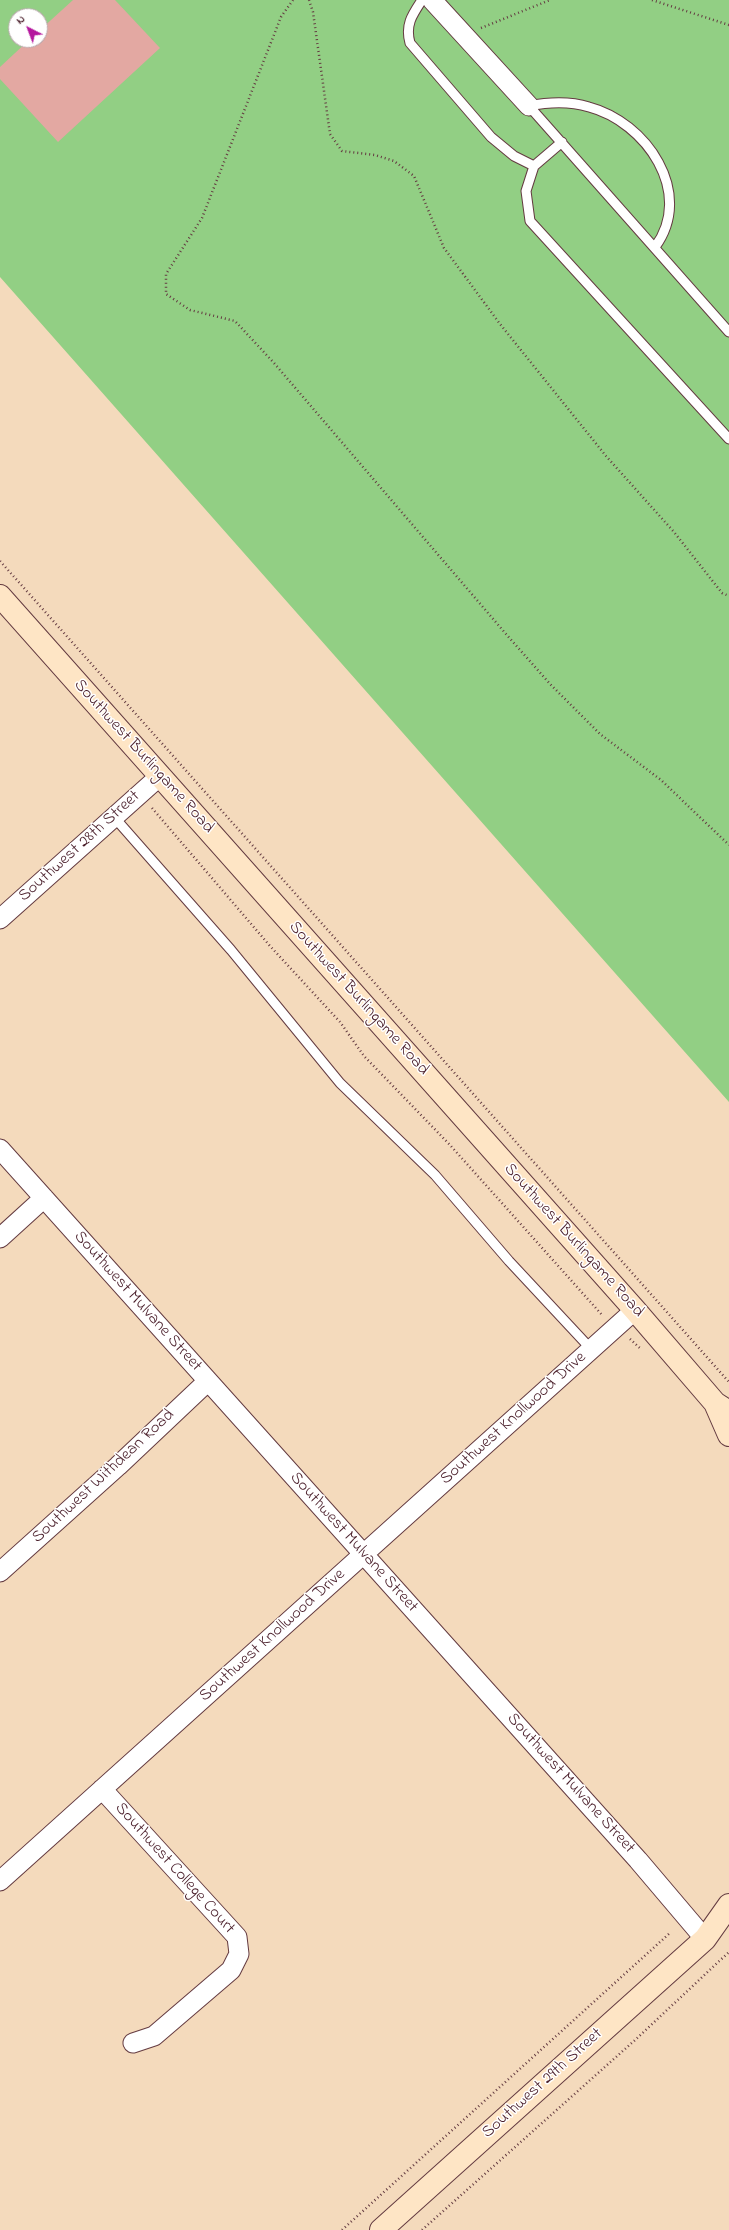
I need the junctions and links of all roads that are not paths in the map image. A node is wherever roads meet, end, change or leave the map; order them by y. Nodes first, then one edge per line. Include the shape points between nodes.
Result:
1 (422, 0) edge
2 (432, 0) edge
3 (529, 106) junction
4 (562, 142) junction
5 (534, 166) junction
6 (655, 247) junction
7 (729, 332) edge
8 (729, 440) edge
9 (0, 596) edge
10 (160, 776) junction
11 (114, 817) junction
12 (0, 919) edge
13 (0, 1149) edge
14 (44, 1198) junction
15 (0, 1238) edge
16 (635, 1310) junction
17 (591, 1349) junction
18 (208, 1381) junction
19 (722, 1407) edge
20 (729, 1435) edge
21 (364, 1554) junction
22 (0, 1572) edge
23 (102, 1789) junction
24 (0, 1881) edge
25 (729, 1905) edge
26 (729, 1927) edge
27 (705, 1939) junction
28 (133, 2043) dead end
29 (381, 2230) edge

1 - 5 lane via 409,21 407,32 410,43 491,137 514,156
2 - 3 street
3 - 4 lane
3 - 6 lane via 550,102 590,107 616,118 643,140 666,178 670,195 667,225
4 - 5 lane
4 - 6 lane
5 - 8 lane via 526,191 530,220
6 - 7 lane
9 - 10 main road, Southwest Burlingame Road
10 - 11 street, Southwest 28th Street
10 - 16 main road, Southwest Burlingame Road
11 - 12 street, Southwest 28th Street
11 - 17 lane via 231,950 340,1083 435,1175 509,1261
13 - 14 street, Southwest Mulvane Street
14 - 15 street
14 - 18 street, Southwest Mulvane Street
16 - 17 street, Southwest Knollwood Drive
16 - 19 main road, Southwest Burlingame Road
17 - 21 street, Southwest Knollwood Drive
18 - 21 street, Southwest Mulvane Street
18 - 22 street, Southwest Withdean Road
19 - 20 main road, Southwest Burlingame Road
21 - 23 street, Southwest Knollwood Drive
21 - 27 street, Southwest Mulvane Street via 638,1860
23 - 24 street, Southwest Knollwood Drive
23 - 28 street, Southwest College Court via 237,1938 239,1948 239,1954 231,1970 154,2036
25 - 27 main road, Southwest 29th Street
26 - 27 main road, Southwest 29th Street
27 - 29 main road, Southwest 29th Street

